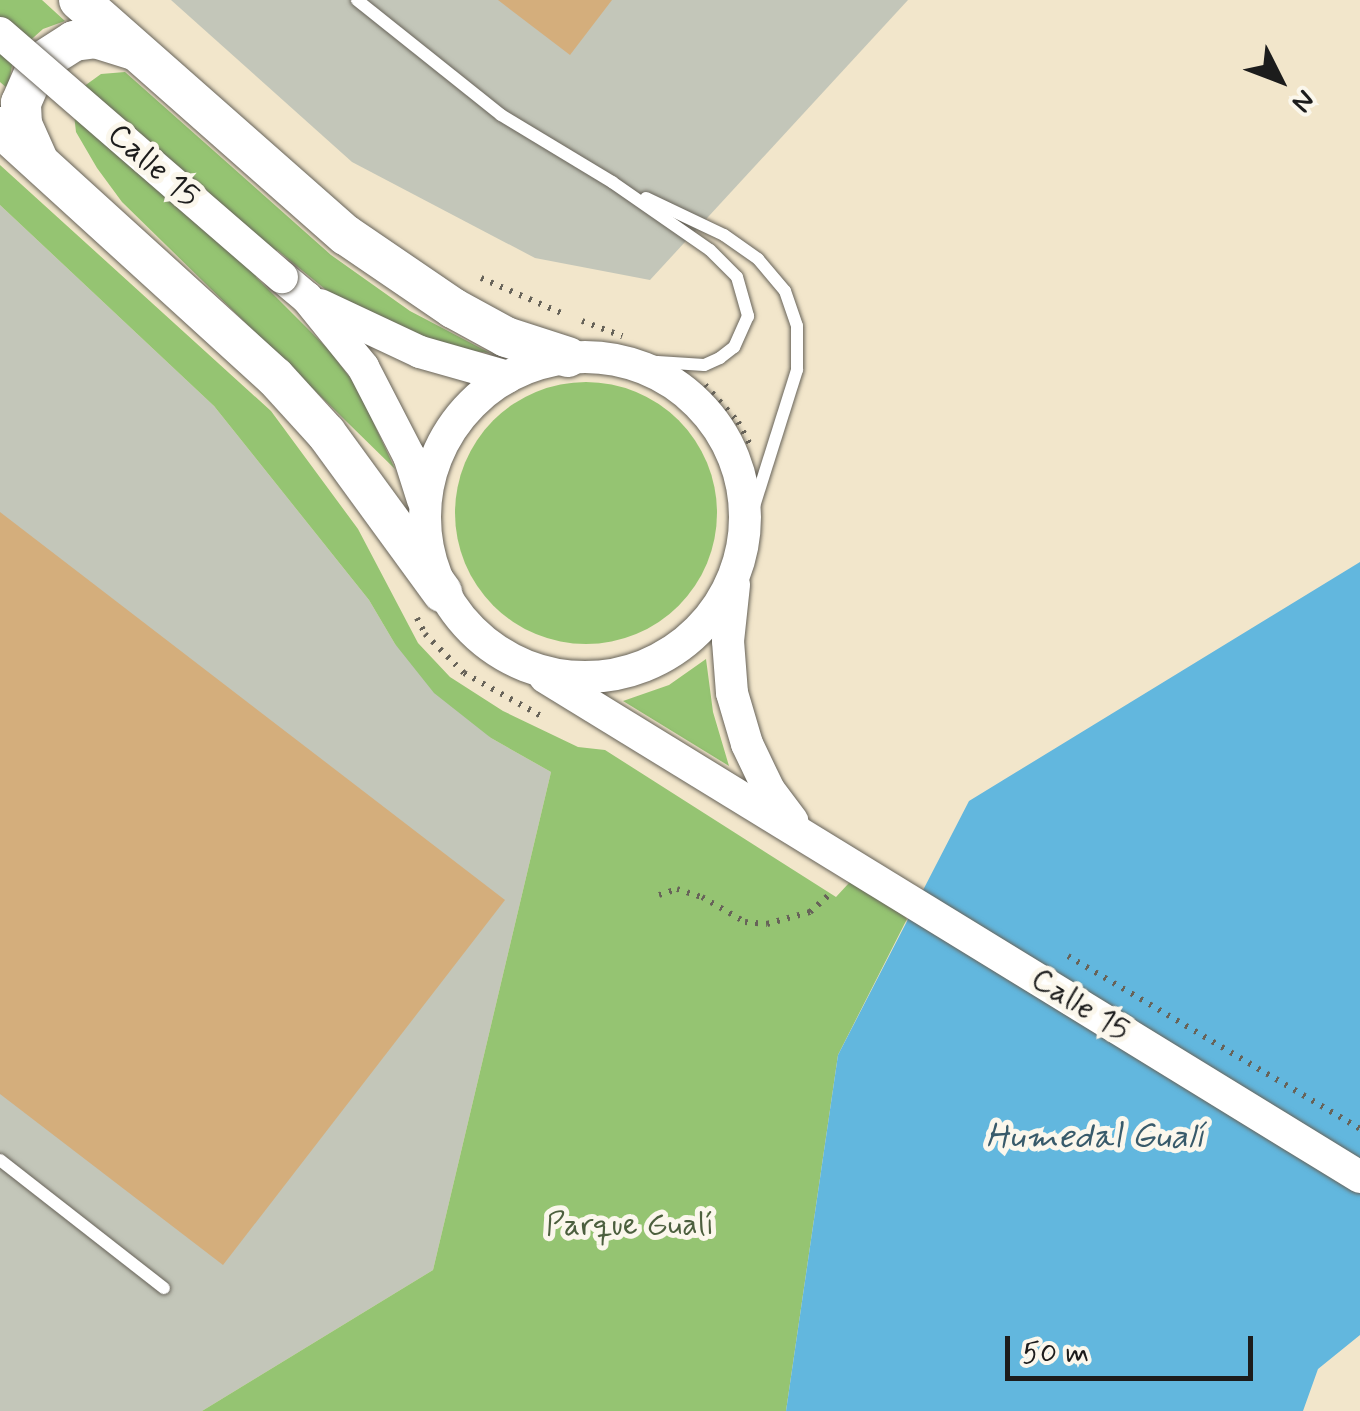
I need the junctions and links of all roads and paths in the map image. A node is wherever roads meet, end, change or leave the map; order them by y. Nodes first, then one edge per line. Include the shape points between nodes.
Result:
1 (79, 0) edge
2 (357, 0) edge
3 (0, 33) edge
4 (135, 50) junction
5 (0, 127) edge
6 (40, 162) junction
7 (612, 182) junction
8 (294, 288) junction
9 (541, 306) dead end
10 (568, 357) junction
11 (611, 359) junction
12 (679, 363) junction
13 (508, 377) junction
14 (761, 482) junction
15 (425, 504) junction
16 (744, 538) junction
17 (442, 592) junction
18 (533, 670) junction
19 (807, 837) junction
20 (844, 882) dead end
21 (659, 895) dead end
22 (1055, 948) dead end
23 (1360, 1129) edge
24 (0, 1160) edge
25 (1360, 1177) edge
26 (164, 1288) dead end

1 - 4 main road
2 - 7 lane via 501,115
3 - 8 street, Calle 15, bridge
4 - 6 main road via 84,40 38,64 22,113 28,144
4 - 10 main road via 346,235 506,338
5 - 6 main road
6 - 17 main road via 275,378 326,433
7 - 12 lane via 710,250 737,276 746,296 748,316 734,347 704,365
7 - 14 lane via 724,235 758,259 785,291 798,326 797,370
8 - 13 street, Calle 15 via 420,352
8 - 15 street, Calle 15 via 363,367
9 - 12 path via 652,346
10 - 11 street
10 - 13 street
11 - 12 lane
11 - 16 street via 651,371 686,392 714,422 734,458 744,497
12 - 14 path via 738,422
13 - 15 street via 450,430
14 - 16 lane
15 - 17 street via 427,549
16 - 18 street via 719,604 668,654 602,677
16 - 19 street, Calle 15 via 728,642 732,694 746,744 770,790
17 - 18 street via 475,634
18 - 19 street, Calle 15
19 - 25 street, Calle 15
20 - 21 path via 810,912 766,924 745,922 676,888
22 - 23 path
24 - 26 lane

